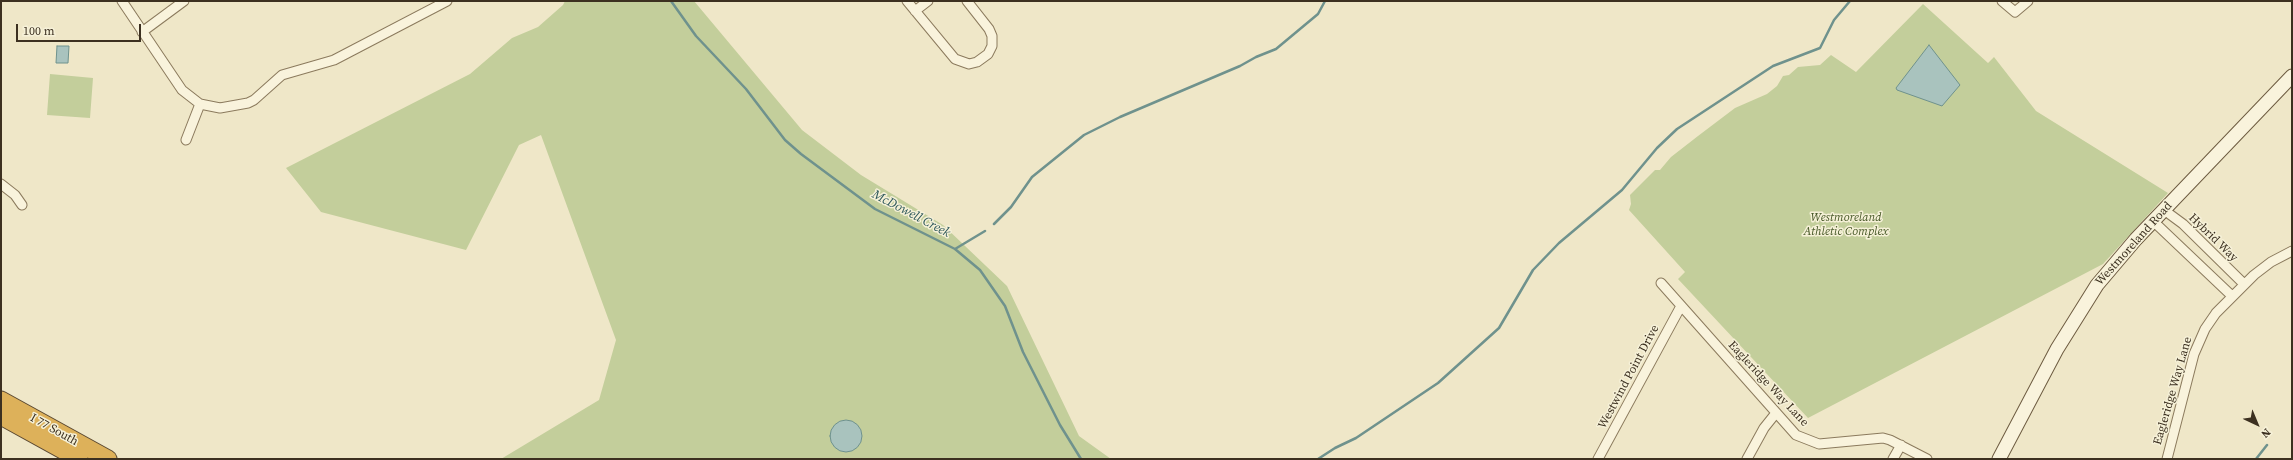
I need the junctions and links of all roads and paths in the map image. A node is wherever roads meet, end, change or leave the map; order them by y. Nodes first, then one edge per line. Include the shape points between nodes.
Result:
1 (122, 1) edge
2 (184, 1) edge
3 (447, 1) edge
4 (907, 1) edge
5 (928, 1) edge
6 (967, 1) edge
7 (2002, 1) edge
8 (2028, 1) edge
9 (915, 11) junction
10 (142, 32) junction
11 (2292, 76) edge
12 (200, 104) junction
13 (186, 140) dead end
14 (1, 184) edge
15 (22, 205) dead end
16 (2164, 210) junction
17 (2153, 221) junction
18 (2292, 251) edge
19 (1661, 283) dead end
20 (2244, 284) junction
21 (2232, 296) junction
22 (1681, 306) junction
23 (1, 400) edge
24 (1776, 413) junction
25 (1, 416) edge
26 (1901, 445) junction
27 (79, 459) edge
28 (108, 459) edge
29 (1598, 459) edge
30 (1747, 459) edge
31 (1893, 459) edge
32 (1927, 459) edge
33 (1999, 459) edge
34 (2167, 459) edge

1 - 10 street
2 - 10 street
3 - 12 street via 334,60 282,75 248,103 232,108
4 - 9 street
5 - 9 street
6 - 9 street via 992,36 992,46 988,54 969,64 955,59
7 - 8 street via 2015,12
10 - 12 street via 182,90
11 - 16 street, Westmoreland Road
12 - 13 street
14 - 15 street via 15,195
16 - 17 street, Westmoreland Road
16 - 20 street, Hybrid Way
17 - 21 street
17 - 33 street, Westmoreland Road via 2108,272 2078,314
18 - 20 street, Eagleridge Way Lane via 2262,268
19 - 22 street, Eagleridge Way Lane
20 - 21 street, Eagleridge Way Lane
21 - 34 street, Eagleridge Way Lane via 2210,321 2199,341
22 - 24 street, Eagleridge Way Lane
22 - 29 street, Westwind Point Drive
23 - 28 highway, I 77 South
24 - 26 street, Eagleridge Way Lane via 1796,435 1812,443 1883,438
24 - 30 street via 1764,428
25 - 27 highway
26 - 31 street
26 - 32 street, Eagleridge Way Lane

